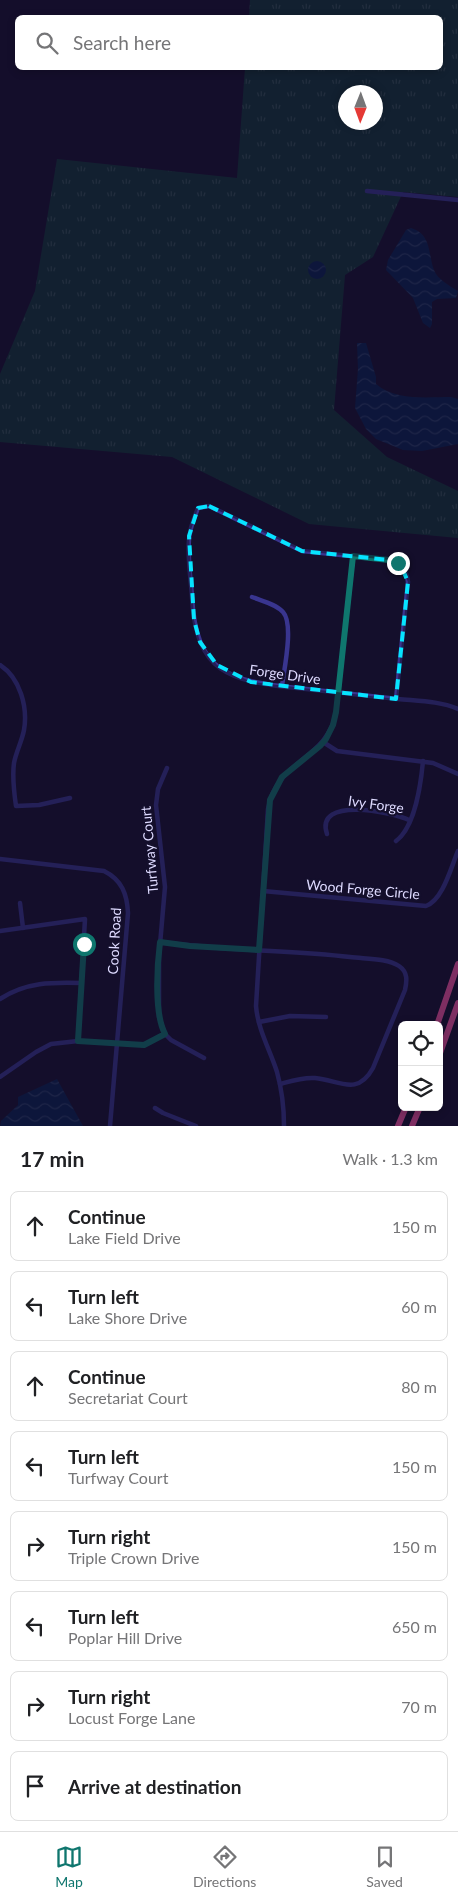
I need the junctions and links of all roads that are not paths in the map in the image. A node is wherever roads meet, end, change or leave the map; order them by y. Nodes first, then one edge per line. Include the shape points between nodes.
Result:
1 (367, 191) dead end
2 (458, 200) edge
3 (353, 556) junction
4 (252, 596) dead end
5 (0, 665) edge
6 (282, 686) junction
7 (339, 692) junction
8 (396, 699) junction
9 (458, 708) edge
10 (323, 742) junction
11 (423, 761) junction
12 (167, 768) dead end
13 (458, 774) edge
14 (70, 798) dead end
15 (409, 820) junction
16 (327, 834) dead end
17 (396, 841) dead end
18 (458, 851) edge
19 (0, 859) edge
20 (263, 891) junction
21 (20, 903) dead end
22 (23, 928) junction
23 (0, 931) edge
24 (160, 942) junction
25 (259, 950) junction
26 (458, 964) edge
27 (82, 983) junction
28 (0, 999) edge
29 (458, 1003) edge
30 (326, 1017) dead end
31 (438, 1021) edge
32 (259, 1022) junction
33 (165, 1034) junction
34 (78, 1041) junction
35 (116, 1044) junction
36 (443, 1045) edge
37 (204, 1058) dead end
38 (0, 1077) edge
39 (280, 1084) junction
40 (155, 1108) dead end
41 (404, 1111) edge
42 (418, 1111) edge
43 (110, 1126) edge
44 (196, 1126) edge
45 (284, 1126) edge
46 (398, 1126) edge
47 (412, 1126) edge

1 - 2 street
3 - 6 street, Forge Drive via 302,552 209,506 198,508 189,536 194,620 200,642 210,658 228,673 252,682
3 - 7 street
3 - 8 street via 396,562 408,576
4 - 6 street via 277,607 288,620
5 - 14 street via 16,682 25,717 14,766 16,806
6 - 7 street, Forge Drive
7 - 8 street, Forge Drive
7 - 10 street via 333,725
8 - 9 street, Forge Drive
10 - 11 street via 340,751
10 - 20 street via 286,772 273,790 268,809
11 - 13 street
11 - 15 street via 420,789
12 - 24 street, Turfway Court via 156,804 165,887
15 - 16 street, Ivy Forge via 396,815 342,810 329,817
15 - 17 street
18 - 20 street, Wood Forge Circle via 439,897 426,906
19 - 35 street, Cook Road via 94,869 112,875 122,886 128,913
20 - 25 street
21 - 22 street
22 - 23 street
22 - 27 street via 85,919
24 - 25 street
24 - 33 street, Turfway Court via 158,1010
25 - 32 street via 256,1006
25 - 39 street via 388,962 400,967 406,977 405,990 372,1068 363,1080 348,1085 303,1078
26 - 31 highway
27 - 28 street via 41,983
27 - 34 street
29 - 36 highway
30 - 32 street via 290,1016
32 - 39 street
33 - 35 street via 144,1045
33 - 37 street via 175,1044
34 - 35 street
34 - 38 street via 51,1044
35 - 43 street, Cook Road
39 - 45 street
40 - 44 street
41 - 46 highway
42 - 47 highway

